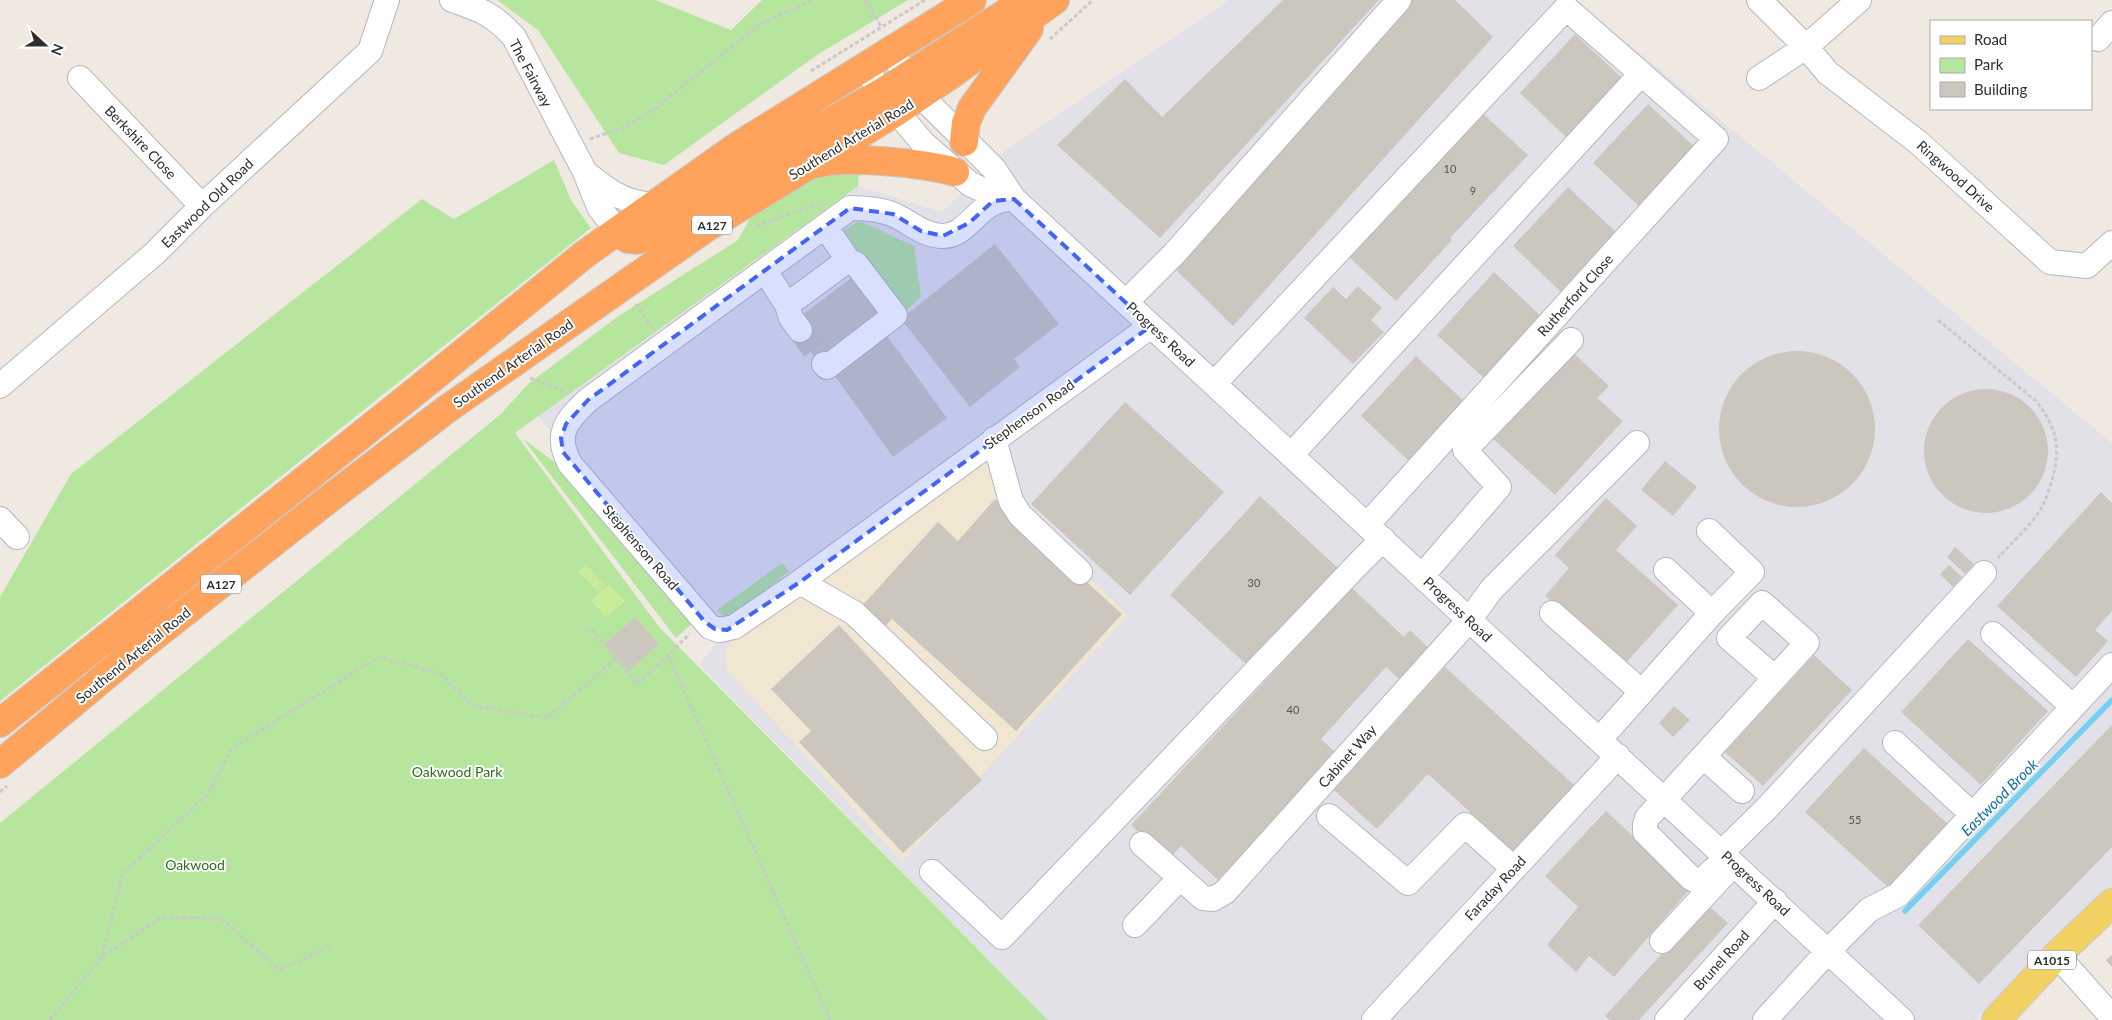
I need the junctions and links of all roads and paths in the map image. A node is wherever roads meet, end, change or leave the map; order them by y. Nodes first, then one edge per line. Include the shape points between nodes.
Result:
1 (387, 0) edge
2 (813, 0) edge
3 (865, 0) edge
4 (972, 0) edge
5 (1398, 0) edge
6 (1759, 0) edge
7 (1859, 0) edge
8 (462, 2) edge
9 (1042, 2) edge
10 (886, 39) junction
11 (1806, 47) junction
12 (1641, 74) junction
13 (80, 78) dead end
14 (1758, 78) dead end
15 (914, 86) junction
16 (879, 88) junction
17 (964, 142) junction
18 (570, 145) junction
19 (802, 168) junction
20 (585, 172) junction
21 (962, 178) junction
22 (1014, 199) junction
23 (823, 202) dead end
24 (656, 204) junction
25 (202, 206) junction
26 (975, 217) junction
27 (825, 226) junction
28 (753, 227) dead end
29 (617, 231) junction
30 (2112, 242) edge
31 (848, 260) junction
32 (764, 271) junction
33 (644, 298) dead end
34 (1126, 302) junction
35 (787, 306) junction
36 (628, 308) dead end
37 (1938, 320) dead end
38 (1151, 326) junction
39 (800, 330) tunnel mouth
40 (1571, 340) dead end
41 (824, 364) dead end
42 (534, 372) dead end
43 (1214, 384) junction
44 (0, 386) edge
45 (588, 400) junction
46 (994, 439) junction
47 (1637, 442) dead end
48 (1292, 455) junction
49 (0, 519) edge
50 (1709, 531) dead end
51 (1375, 532) junction
52 (17, 537) dead end
53 (1666, 570) dead end
54 (1080, 572) dead end
55 (1984, 574) joint
56 (1422, 576) junction
57 (800, 582) junction
58 (1552, 613) dead end
59 (1712, 613) junction
60 (1470, 619) junction
61 (705, 622) junction
62 (585, 629) dead end
63 (1993, 634) dead end
64 (668, 655) junction
65 (616, 659) junction
66 (2112, 665) edge
67 (1775, 678) dead end
68 (1642, 692) junction
69 (2073, 707) junction
70 (0, 723) edge
71 (985, 738) dead end
72 (1600, 739) junction
73 (1894, 743) dead end
74 (1618, 756) junction
75 (1704, 757) junction
76 (7, 772) edge
77 (1742, 791) dead end
78 (0, 792) edge
79 (1665, 800) junction
80 (1973, 815) junction
81 (1329, 816) dead end
82 (1142, 844) dead end
83 (1728, 857) junction
84 (1513, 868) junction
85 (932, 872) dead end
86 (1180, 878) junction
87 (1775, 901) junction
88 (2112, 903) edge
89 (1134, 925) dead end
90 (1662, 941) dead end
91 (332, 945) dead end
92 (1829, 950) junction
93 (2057, 955) junction
94 (102, 957) junction
95 (2112, 1017) edge
96 (50, 1020) edge
97 (830, 1020) edge
98 (1374, 1020) edge
99 (1666, 1020) edge
100 (1765, 1020) edge
101 (1902, 1020) edge
102 (1996, 1020) edge

1 - 25 street, Eastwood Old Road via 370,51
2 - 18 path via 762,23 649,113 625,127
3 - 10 path
4 - 10 highway, Southend Arterial Road / A127
5 - 34 street via 1174,254
6 - 11 street
7 - 11 street
8 - 18 street, The Fairway via 500,21 514,37
9 - 15 highway, Southend Arterial Road
9 - 17 highway via 972,108
10 - 15 street, Progress Road
10 - 16 highway, Southend Arterial Road / A127
11 - 14 street
11 - 30 street, Ringwood Drive via 1828,73 1919,142 2050,262 2087,266
12 - 43 street, Rutherford Close via 1566,8
12 - 48 street
12 - 51 street, Rutherford Close via 1716,139
13 - 25 street, Berkshire Close
15 - 16 highway, Southend Arterial Road
15 - 17 street, Progress Road
16 - 19 highway, Southend Arterial Road / A127
16 - 21 street, Progress Road via 914,134
16 - 24 highway, A127 via 736,147
16 - 29 highway via 648,237 628,239
17 - 22 street, Progress Road via 994,169
18 - 20 street, The Fairway
19 - 21 highway via 839,160 926,165
19 - 76 highway, Southend Arterial Road / A127 via 643,271 447,409 320,505 148,641
20 - 24 street, The Fairway via 624,199 644,205
20 - 29 street, The Fairway via 599,207
21 - 22 street, Progress Road via 980,189
21 - 26 street via 980,197
22 - 26 street, Stephenson Road via 993,201
22 - 34 street, Progress Road
23 - 28 path
24 - 29 highway, A127
25 - 44 street, Eastwood Old Road via 154,254
26 - 27 street, Stephenson Road via 955,233 943,236 921,231 892,214 867,208 850,208
27 - 31 street
27 - 32 street, Stephenson Road
29 - 70 highway, A127
31 - 35 street
31 - 41 street via 856,264 895,315 826,367
32 - 35 street
32 - 45 street, Stephenson Road
33 - 36 path
34 - 38 street, Progress Road
35 - 39 street
37 - 55 path via 2036,401 2045,412 2058,444 2056,466 2041,508
38 - 43 street, Progress Road
38 - 46 street, Stephenson Road
40 - 56 street via 1465,450 1498,487
42 - 45 path via 527,376
43 - 48 street, Progress Road
45 - 61 street, Stephenson Road via 566,424 561,438 563,452
46 - 54 street via 1011,501 1020,515
46 - 57 street, Stephenson Road
47 - 60 street, Cabinet Way via 1491,590
48 - 51 street, Progress Road
49 - 52 street
50 - 59 street via 1752,572
51 - 56 street, Progress Road
51 - 85 street via 1361,561 1002,937
53 - 59 street
55 - 83 street via 1767,808
56 - 60 street, Progress Road
57 - 61 street, Stephenson Road via 734,627 719,630
57 - 71 street via 854,613
58 - 68 street
59 - 68 street
60 - 72 street, Progress Road
60 - 86 street, Cabinet Way via 1225,892 1213,899 1204,898
61 - 64 path
62 - 65 path via 592,630
63 - 69 street
64 - 65 path via 637,684
64 - 97 path
65 - 94 path via 547,718 471,705 441,674 379,657 232,748 208,794 123,873
66 - 69 street
67 - 75 street
68 - 72 street
69 - 80 street
72 - 74 street, Progress Road
73 - 80 street
74 - 79 street, Progress Road
74 - 84 street, Faraday Road
75 - 77 street
75 - 79 street
76 - 78 path
79 - 83 street, Progress Road
79 - 83 street via 1647,818 1645,832 1691,878 1703,879
80 - 92 street via 1898,896 1869,910
81 - 84 street via 1408,883 1466,824
82 - 86 street
83 - 87 street, Progress Road
83 - 90 street
84 - 98 street, Faraday Road
86 - 89 street
87 - 92 street, Progress Road
87 - 99 street, Brunel Road
88 - 93 main road, A1015
91 - 94 path via 280,970 220,918 162,917
92 - 100 street
92 - 101 street, Progress Road
93 - 95 street
93 - 102 main road, A1015
94 - 96 path

